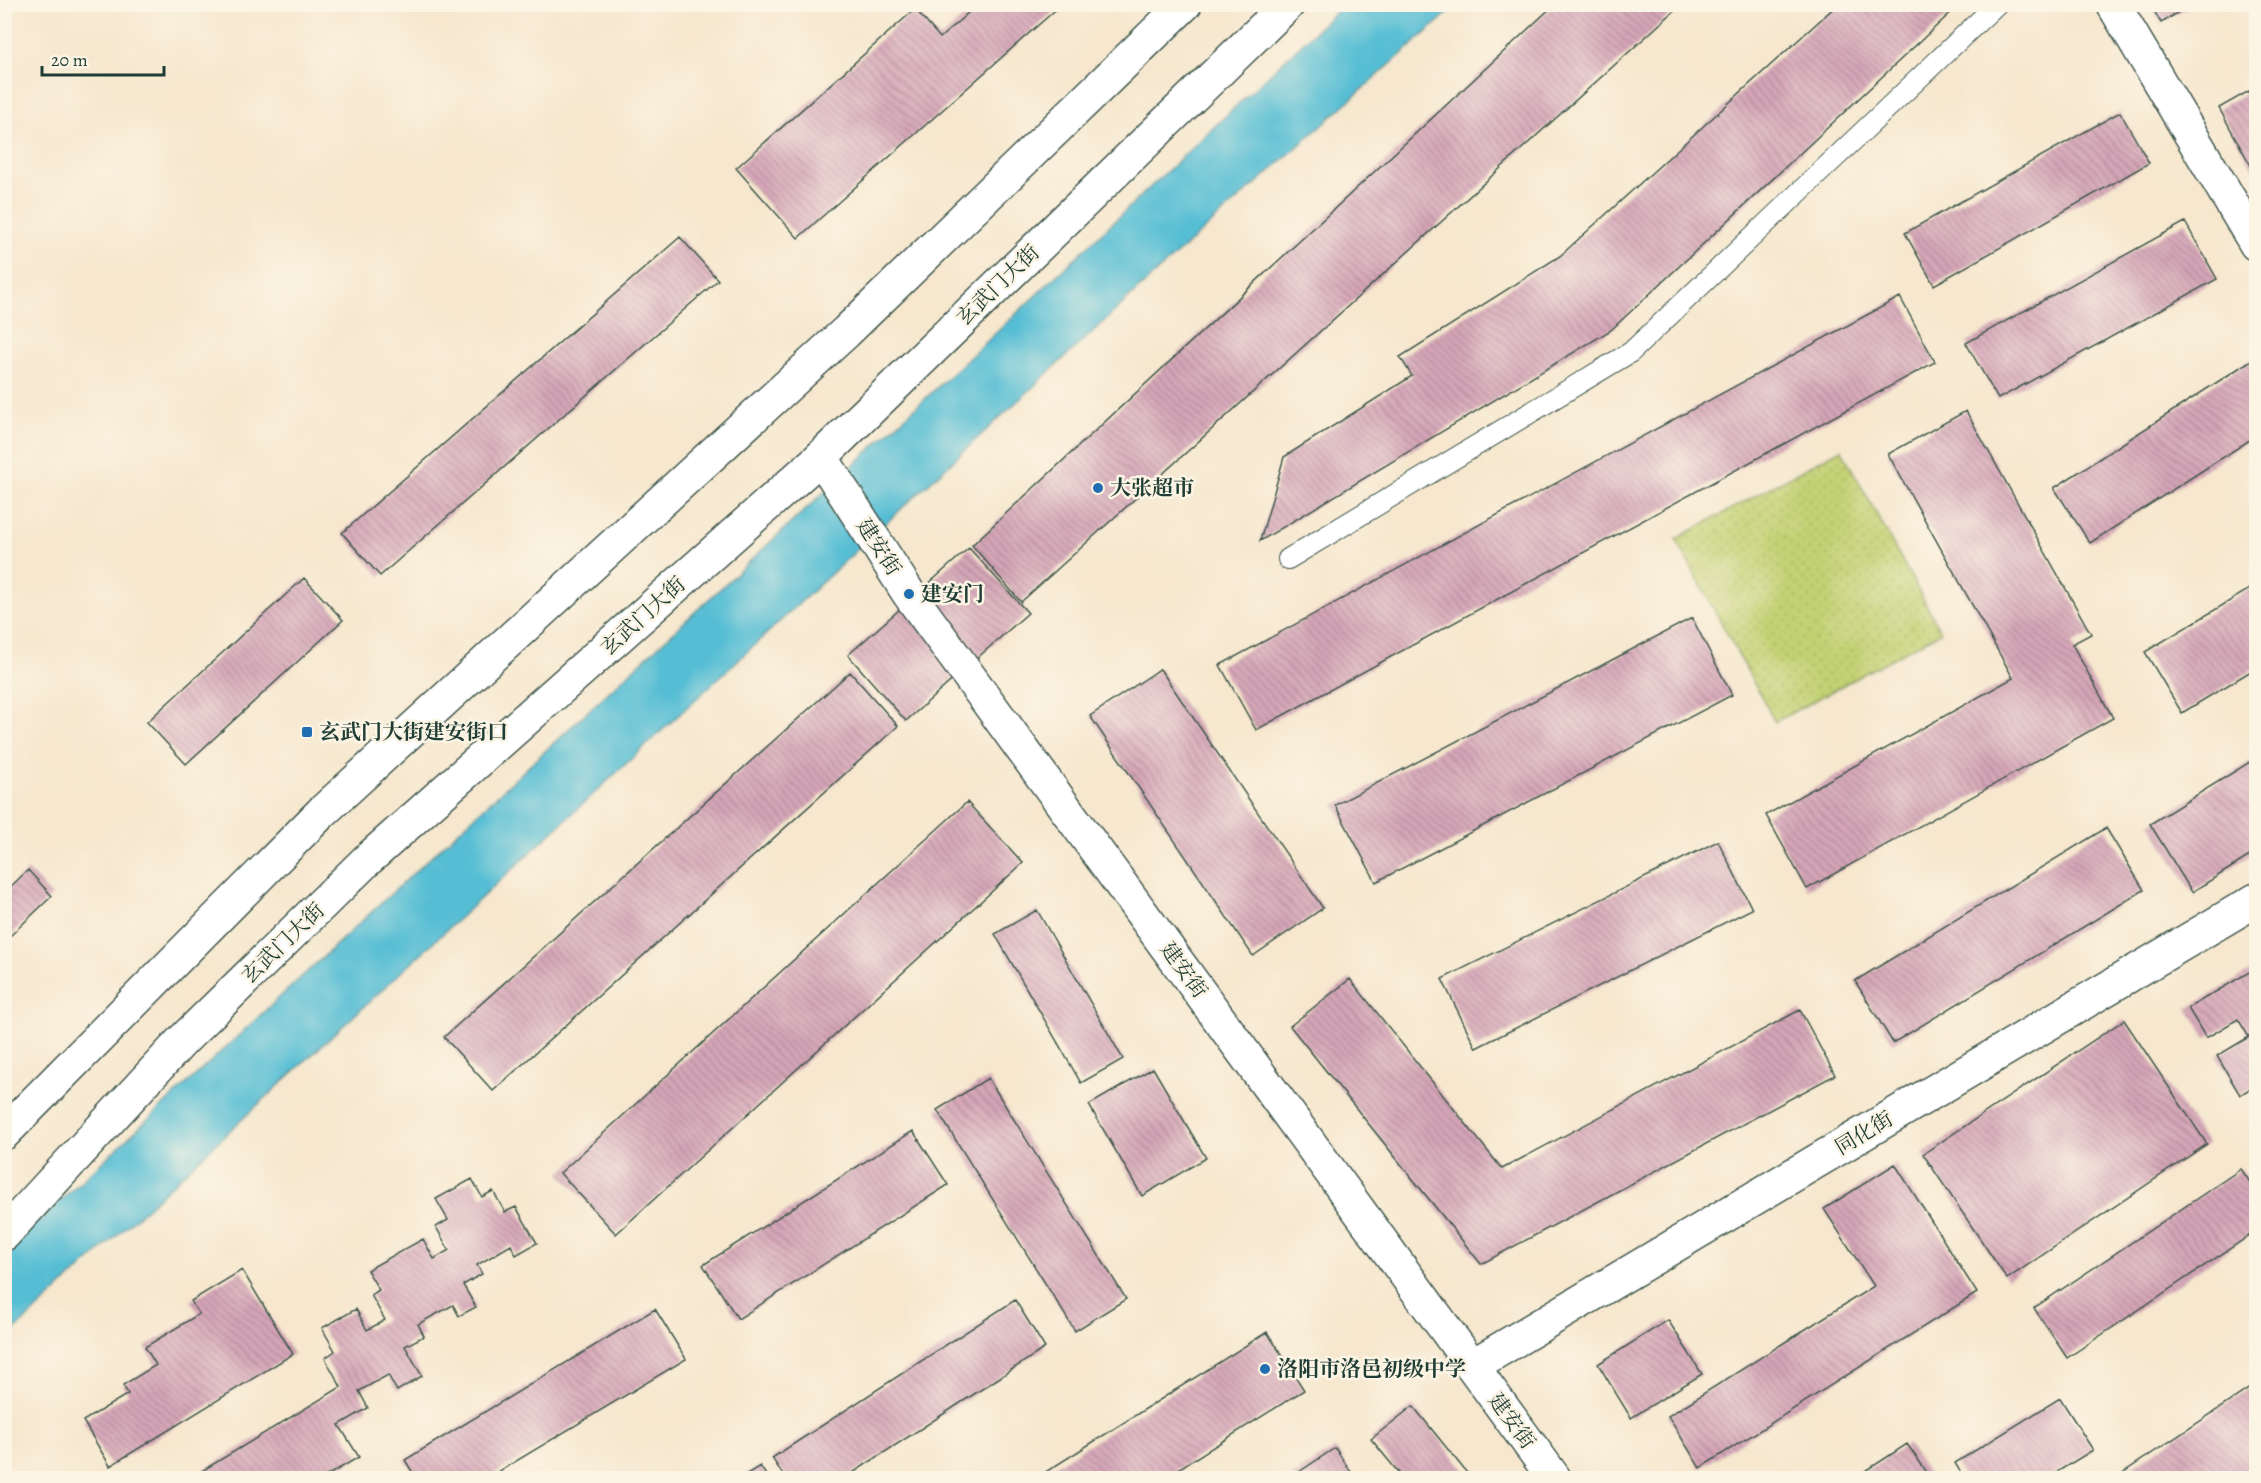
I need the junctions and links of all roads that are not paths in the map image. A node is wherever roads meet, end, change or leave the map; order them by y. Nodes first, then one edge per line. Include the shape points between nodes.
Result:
1 (1185, 4) edge
2 (1288, 4) edge
3 (1997, 4) edge
4 (2113, 4) edge
5 (2256, 244) edge
6 (821, 457) junction
7 (1288, 559) dead end
8 (2256, 900) edge
9 (4, 1133) edge
10 (4, 1234) edge
11 (1472, 1366) junction
12 (1554, 1479) edge

1 - 9 main road via 846,332 321,813
2 - 6 main road, 玄武门大街
3 - 7 lane via 1631,351
4 - 5 main road
6 - 10 main road, 玄武门大街 via 366,861 181,1042
6 - 11 main road, 建安街 via 909,594
8 - 11 main road, 同化街
11 - 12 main road, 建安街

